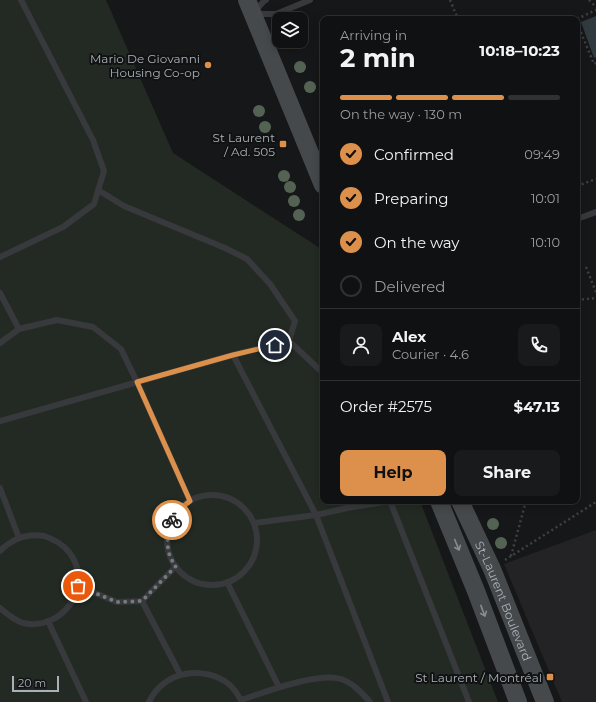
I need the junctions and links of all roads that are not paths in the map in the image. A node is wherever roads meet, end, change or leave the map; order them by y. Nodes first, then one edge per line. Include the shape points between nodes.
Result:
1 (21, 0) edge
2 (266, 0) edge
3 (310, 0) edge
4 (250, 7) edge
5 (320, 177) edge
6 (98, 190) junction
7 (596, 212) edge
8 (580, 218) edge
9 (0, 257) edge
10 (0, 293) edge
11 (19, 329) junction
12 (290, 341) junction
13 (0, 343) edge
14 (233, 355) junction
15 (320, 370) edge
16 (137, 382) junction
17 (0, 421) edge
18 (0, 488) edge
19 (190, 501) junction
20 (372, 504) edge
21 (391, 504) edge
22 (441, 504) edge
23 (461, 504) edge
24 (316, 514) junction
25 (254, 523) junction
26 (19, 538) junction
27 (0, 551) edge
28 (176, 566) junction
29 (227, 582) junction
30 (78, 586) junction
31 (142, 601) junction
32 (0, 608) edge
33 (48, 621) junction
34 (521, 645) junction
35 (499, 654) junction
36 (180, 674) junction
37 (279, 687) junction
38 (242, 701) edge
39 (86, 702) edge
40 (149, 702) edge
41 (370, 702) edge
42 (388, 702) edge
43 (469, 702) edge
44 (518, 702) edge
45 (545, 702) edge

1 - 6 lane via 92,140 104,171
2 - 4 lane
3 - 4 lane via 276,14
4 - 5 main road
6 - 9 lane via 94,204 63,227
6 - 12 lane via 124,206 247,259 270,284 295,321
7 - 8 lane
10 - 11 lane
11 - 13 lane
11 - 16 lane via 58,320 93,327 121,349
12 - 14 lane
12 - 15 lane
14 - 16 lane
14 - 24 lane
16 - 17 lane
16 - 19 lane
18 - 26 lane
19 - 25 lane via 206,495 235,501 246,510
19 - 28 lane via 171,521 167,536 168,550
20 - 24 lane
21 - 43 lane
22 -> 35 main road, St-Laurent Boulevard
23 - 34 main road, St-Laurent Boulevard via 492,569
24 - 25 lane
24 - 42 lane
25 - 29 lane via 257,537 256,552 240,575
26 - 27 lane via 8,543
26 - 30 lane via 36,535 51,538 64,546 73,557 78,571
28 - 29 lane via 184,575 197,582 212,585
28 - 31 lane
29 - 37 lane
30 - 31 lane via 117,602
30 - 33 lane via 73,600 64,612
31 - 36 lane
32 - 33 lane via 11,618 23,622 37,624
33 - 39 lane
34 - 35 main road
34 - 45 main road, St-Laurent Boulevard
35 - 44 main road, St-Laurent Boulevard
36 - 38 lane via 198,672 215,676 230,686
36 - 40 lane via 164,683
37 - 38 lane
37 - 41 lane via 329,677 341,679 352,685

